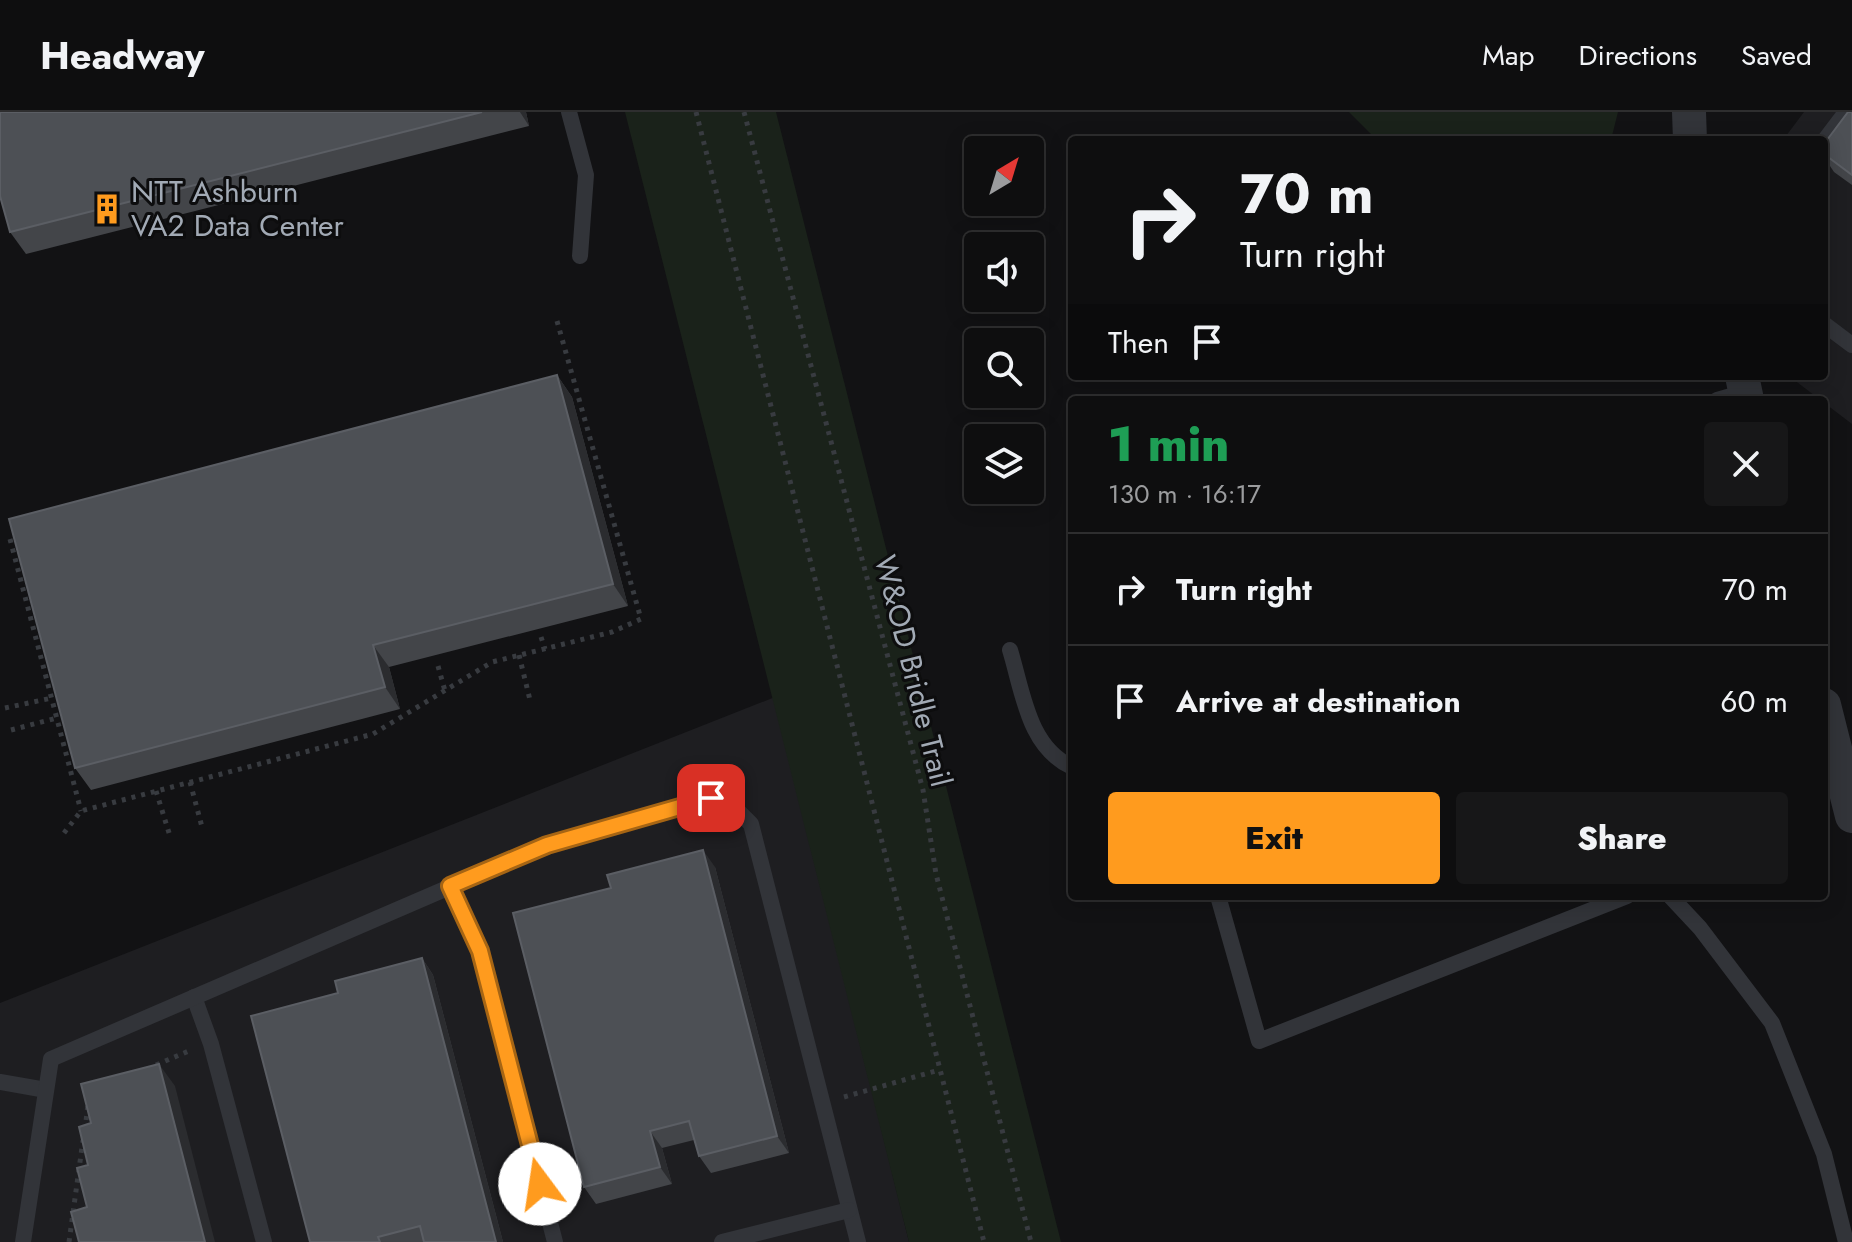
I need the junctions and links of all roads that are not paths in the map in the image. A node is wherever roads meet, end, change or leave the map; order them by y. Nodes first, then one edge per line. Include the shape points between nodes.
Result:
1 (569, 112) edge
2 (1689, 112) edge
3 (1846, 112) edge
4 (1690, 136) edge
5 (1828, 136) edge
6 (580, 256) dead end
7 (1828, 327) edge
8 (1852, 345) edge
9 (1010, 650) dead end
10 (1828, 717) edge
11 (1068, 765) edge
12 (1847, 776) edge
13 (1852, 816) edge
14 (450, 886) junction
15 (1219, 900) edge
16 (1617, 900) edge
17 (1674, 900) edge
18 (194, 997) junction
19 (0, 1082) edge
20 (46, 1090) junction
21 (849, 1210) junction
22 (23, 1242) edge
23 (264, 1242) edge
24 (555, 1242) edge
25 (722, 1242) edge
26 (858, 1242) edge
27 (1846, 1242) edge

1 - 6 lane via 586,175
2 - 4 street
3 - 5 lane
7 - 8 lane
9 - 11 lane via 1036,736
10 - 12 street
12 - 13 street
14 - 18 lane
14 - 21 lane via 547,845 711,798 735,808 751,824
14 - 24 lane via 480,951
15 - 16 lane via 1259,1041
17 - 27 lane via 1772,1023 1824,1154
18 - 20 lane via 51,1059
18 - 23 lane
19 - 20 lane
20 - 22 lane
21 - 25 lane
21 - 26 lane

